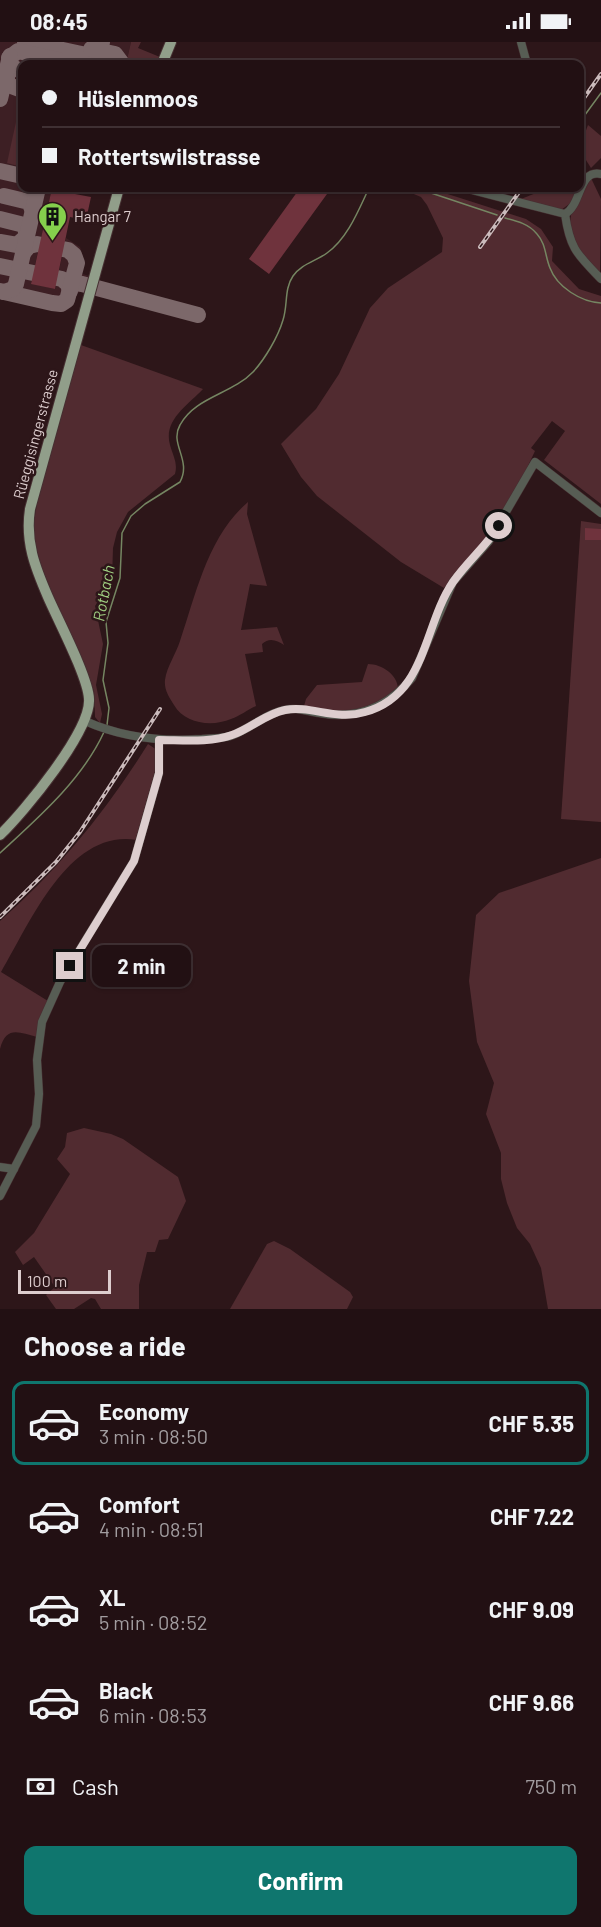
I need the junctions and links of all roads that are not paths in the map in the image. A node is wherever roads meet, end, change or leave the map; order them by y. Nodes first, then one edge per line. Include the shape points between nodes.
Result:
1 (171, 42) edge
2 (521, 42) edge
3 (164, 60) edge
4 (525, 60) edge
5 (601, 174) edge
6 (584, 185) edge
7 (118, 192) edge
8 (480, 192) edge
9 (581, 192) edge
10 (565, 214) junction
11 (601, 279) edge
12 (601, 513) edge
13 (85, 721) junction
14 (159, 740) junction
15 (0, 835) edge
16 (0, 1167) edge
17 (14, 1169) junction
18 (0, 1196) edge

1 - 3 main road
2 - 4 street
5 - 6 street via 588,176
7 - 13 main road, Rüeggisingerstrasse via 27,530 36,568 87,687 89,711
8 - 10 street
9 - 10 street
10 - 11 street via 575,252
12 - 14 street via 535,462 489,541 453,582 412,678 391,700 355,715 293,708 226,737
13 - 14 street
13 - 15 main road, Rüeggisingerstrasse via 37,794
14 - 17 street via 159,773 134,861 60,982 42,1023 36,1126
16 - 17 street
17 - 18 street

